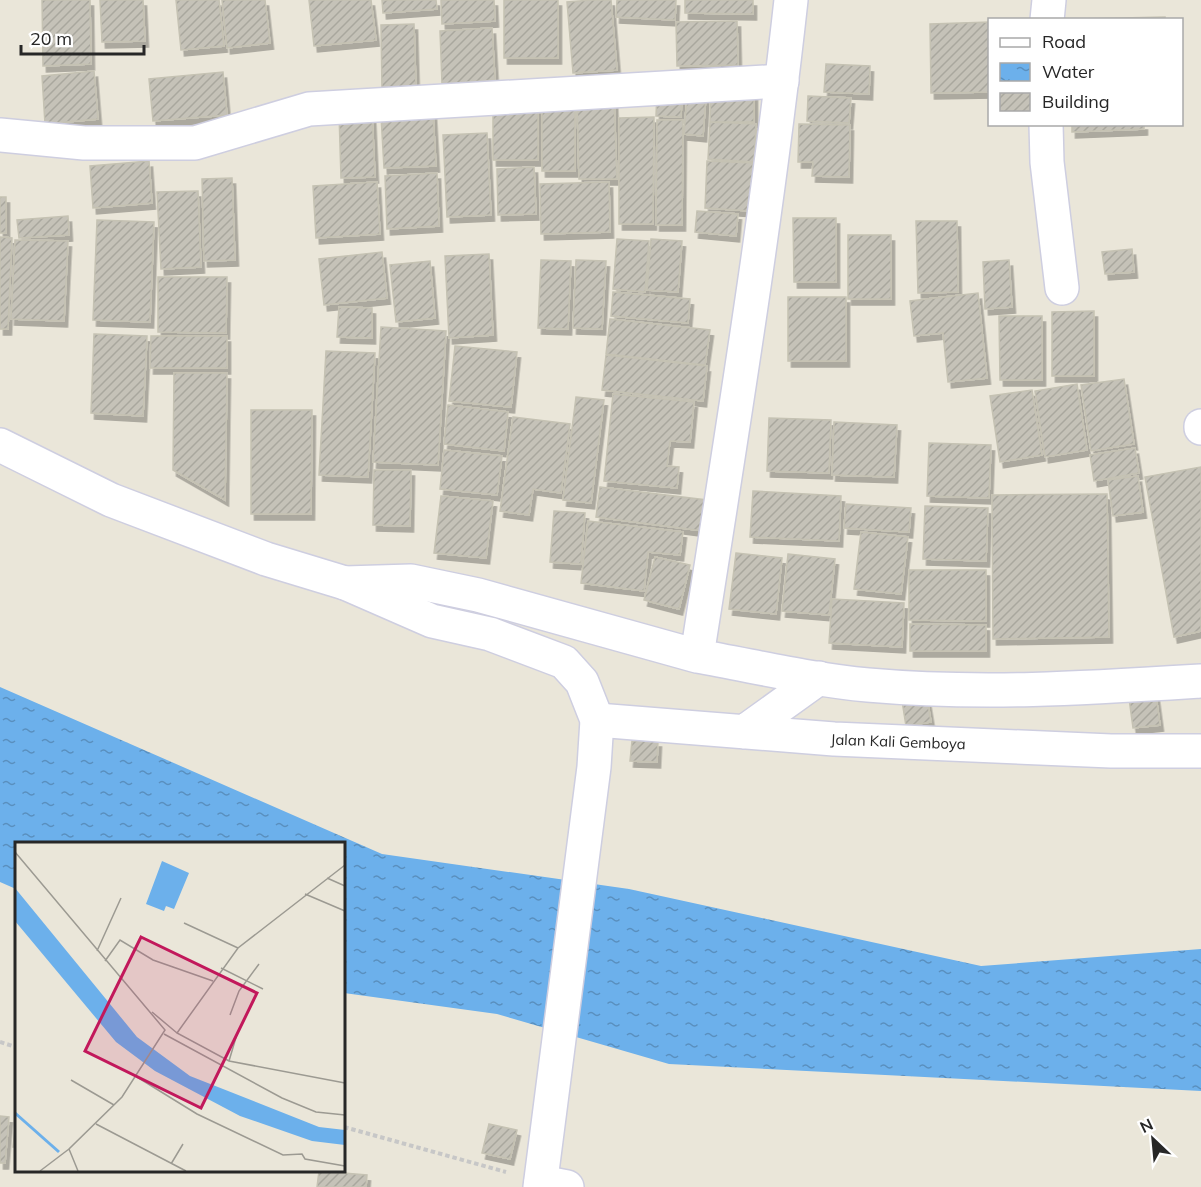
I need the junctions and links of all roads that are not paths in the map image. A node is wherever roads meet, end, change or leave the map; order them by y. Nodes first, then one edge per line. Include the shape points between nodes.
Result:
1 (791, 0) edge
2 (1049, 0) edge
3 (1047, 18) edge
4 (782, 81) junction
5 (1046, 126) edge
6 (0, 135) edge
7 (1062, 288) dead end
8 (0, 445) edge
9 (345, 582) junction
10 (697, 656) junction
11 (819, 678) junction
12 (1201, 681) edge
13 (597, 720) junction
14 (744, 732) junction
15 (1201, 751) edge
16 (549, 1185) edge

1 - 4 street
2 - 3 street
4 - 6 street via 309,109 195,143 84,143
4 - 10 street
5 - 7 street
8 - 9 street via 111,500 266,559
9 - 10 street via 411,581 445,588
9 - 13 street via 432,621 490,634 564,662 582,682
10 - 11 street
11 - 12 street via 867,685 1048,691
11 - 14 street
13 - 14 street, Jalan Kali Gemboya
13 - 16 street via 547,1124
14 - 15 street, Jalan Kali Gemboya via 1042,748

